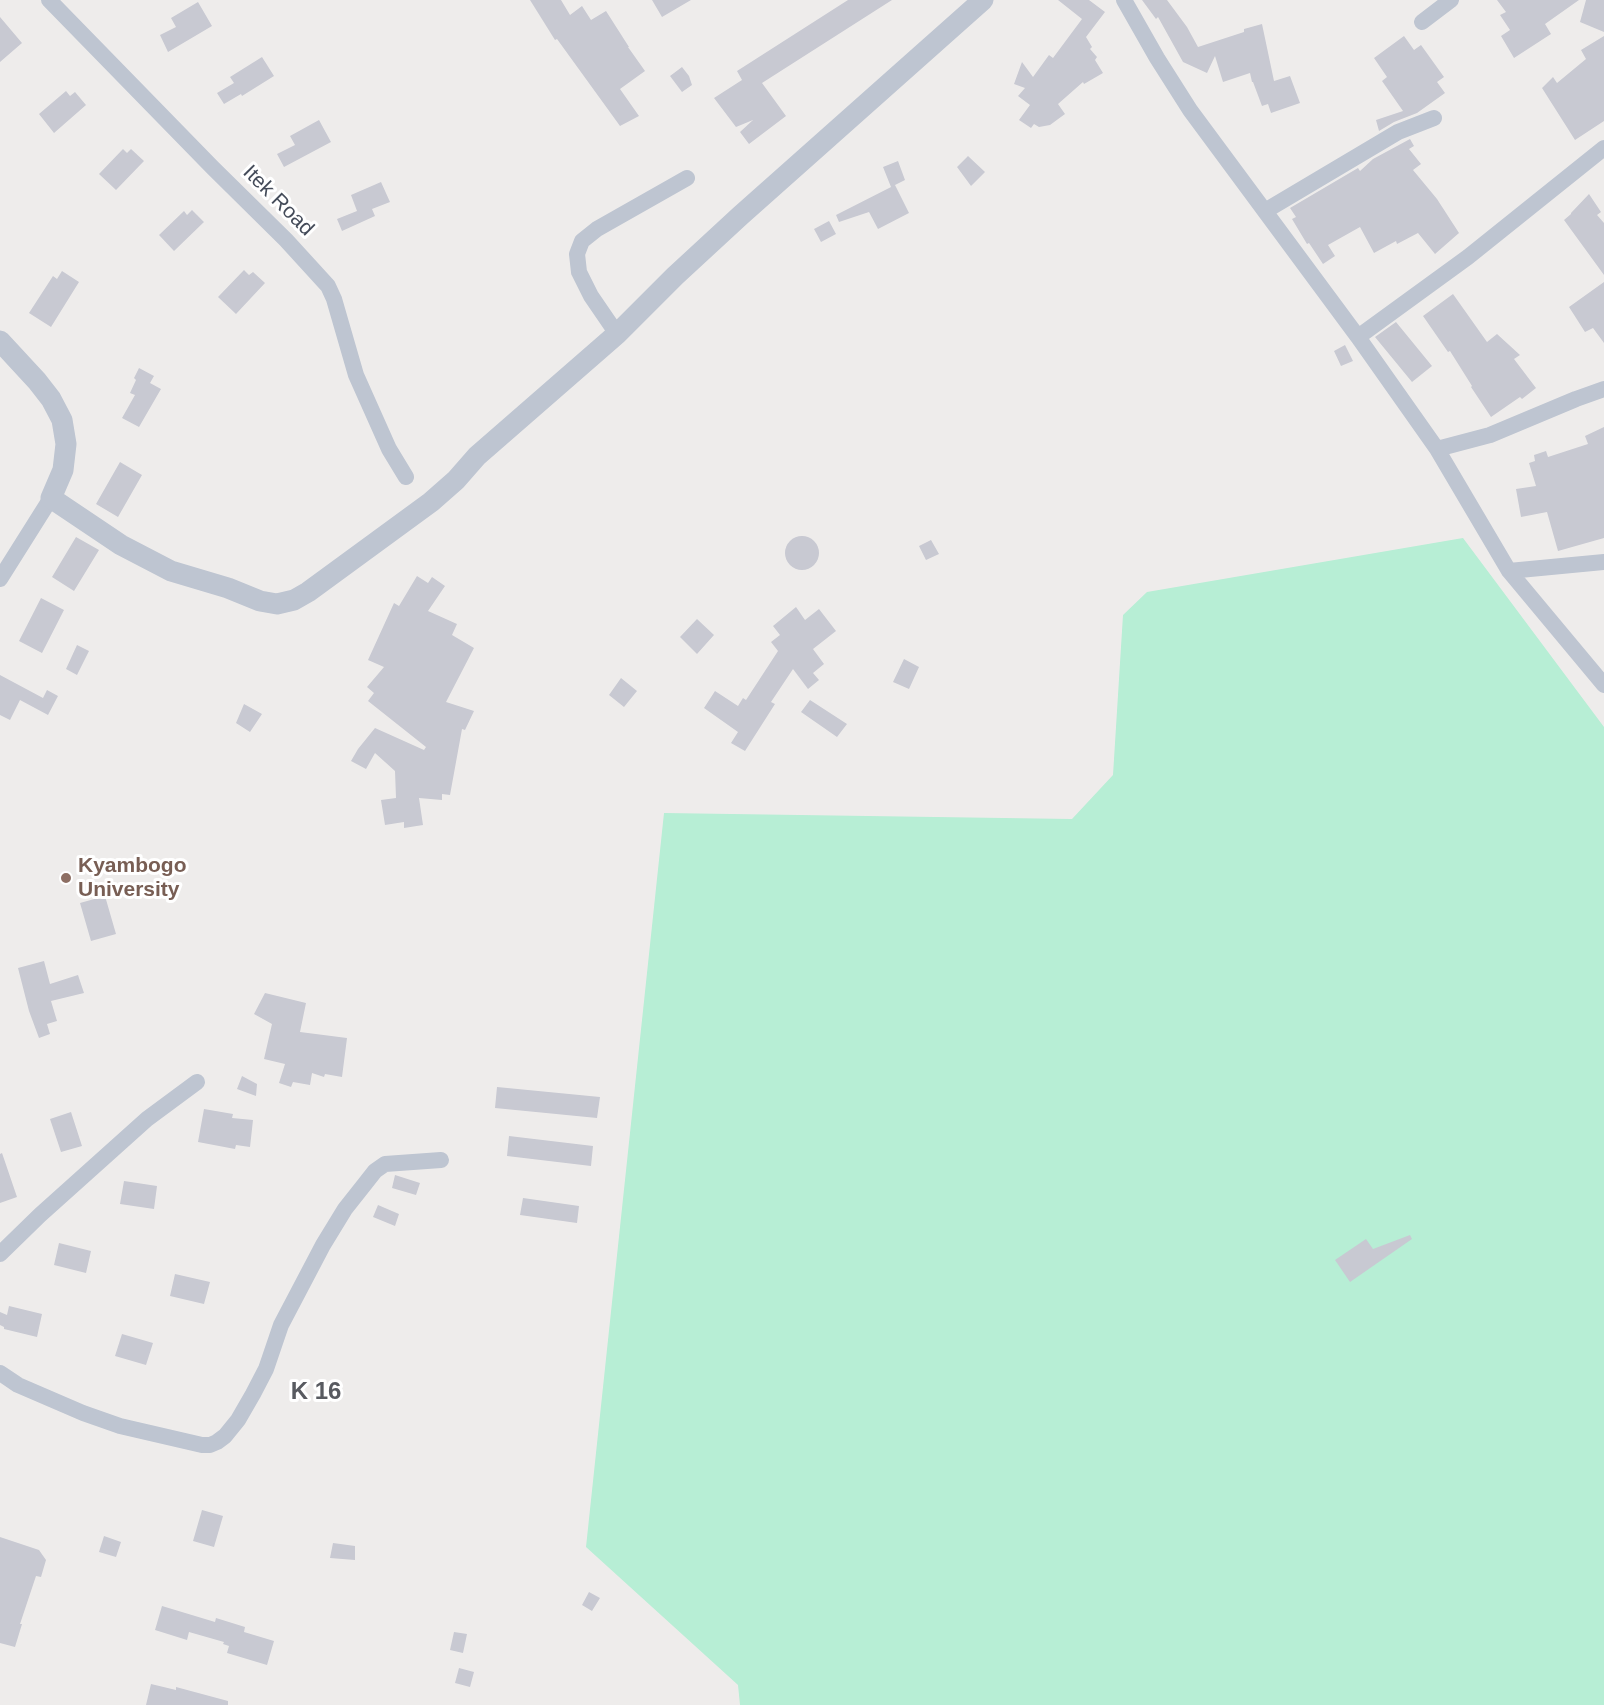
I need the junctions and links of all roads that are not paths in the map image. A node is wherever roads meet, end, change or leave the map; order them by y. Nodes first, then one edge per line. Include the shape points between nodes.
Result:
1 (49, 0) edge
2 (983, 0) edge
3 (1124, 0) edge
4 (1451, 0) edge
5 (1422, 22) dead end
6 (1434, 118) dead end
7 (1604, 148) edge
8 (687, 178) dead end
9 (1264, 211) junction
10 (617, 333) junction
11 (1358, 337) junction
12 (0, 341) edge
13 (1604, 389) edge
14 (1437, 449) junction
15 (406, 477) dead end
16 (51, 498) junction
17 (1604, 562) edge
18 (1509, 571) junction
19 (0, 579) edge
20 (1604, 685) edge
21 (197, 1082) dead end
22 (441, 1160) dead end
23 (0, 1254) edge
24 (0, 1373) edge

1 - 15 street, Itek Road via 328,286 356,375
2 - 10 street via 740,216
3 - 9 street via 1190,110
4 - 5 street
6 - 9 street via 1398,132
7 - 11 street via 1468,257
8 - 10 street via 582,241 579,272
9 - 11 street
10 - 16 street via 477,456 431,502 294,600 277,604 260,601 171,571 121,545
11 - 14 street
12 - 16 street via 37,381 62,420 66,444 63,470
13 - 14 street via 1490,435
14 - 18 street
16 - 19 street
17 - 18 street
18 - 20 street
21 - 23 street via 131,1134
22 - 24 street via 385,1164 375,1171 323,1245 281,1324 253,1394 238,1420 217,1442 202,1445 120,1426 29,1390

